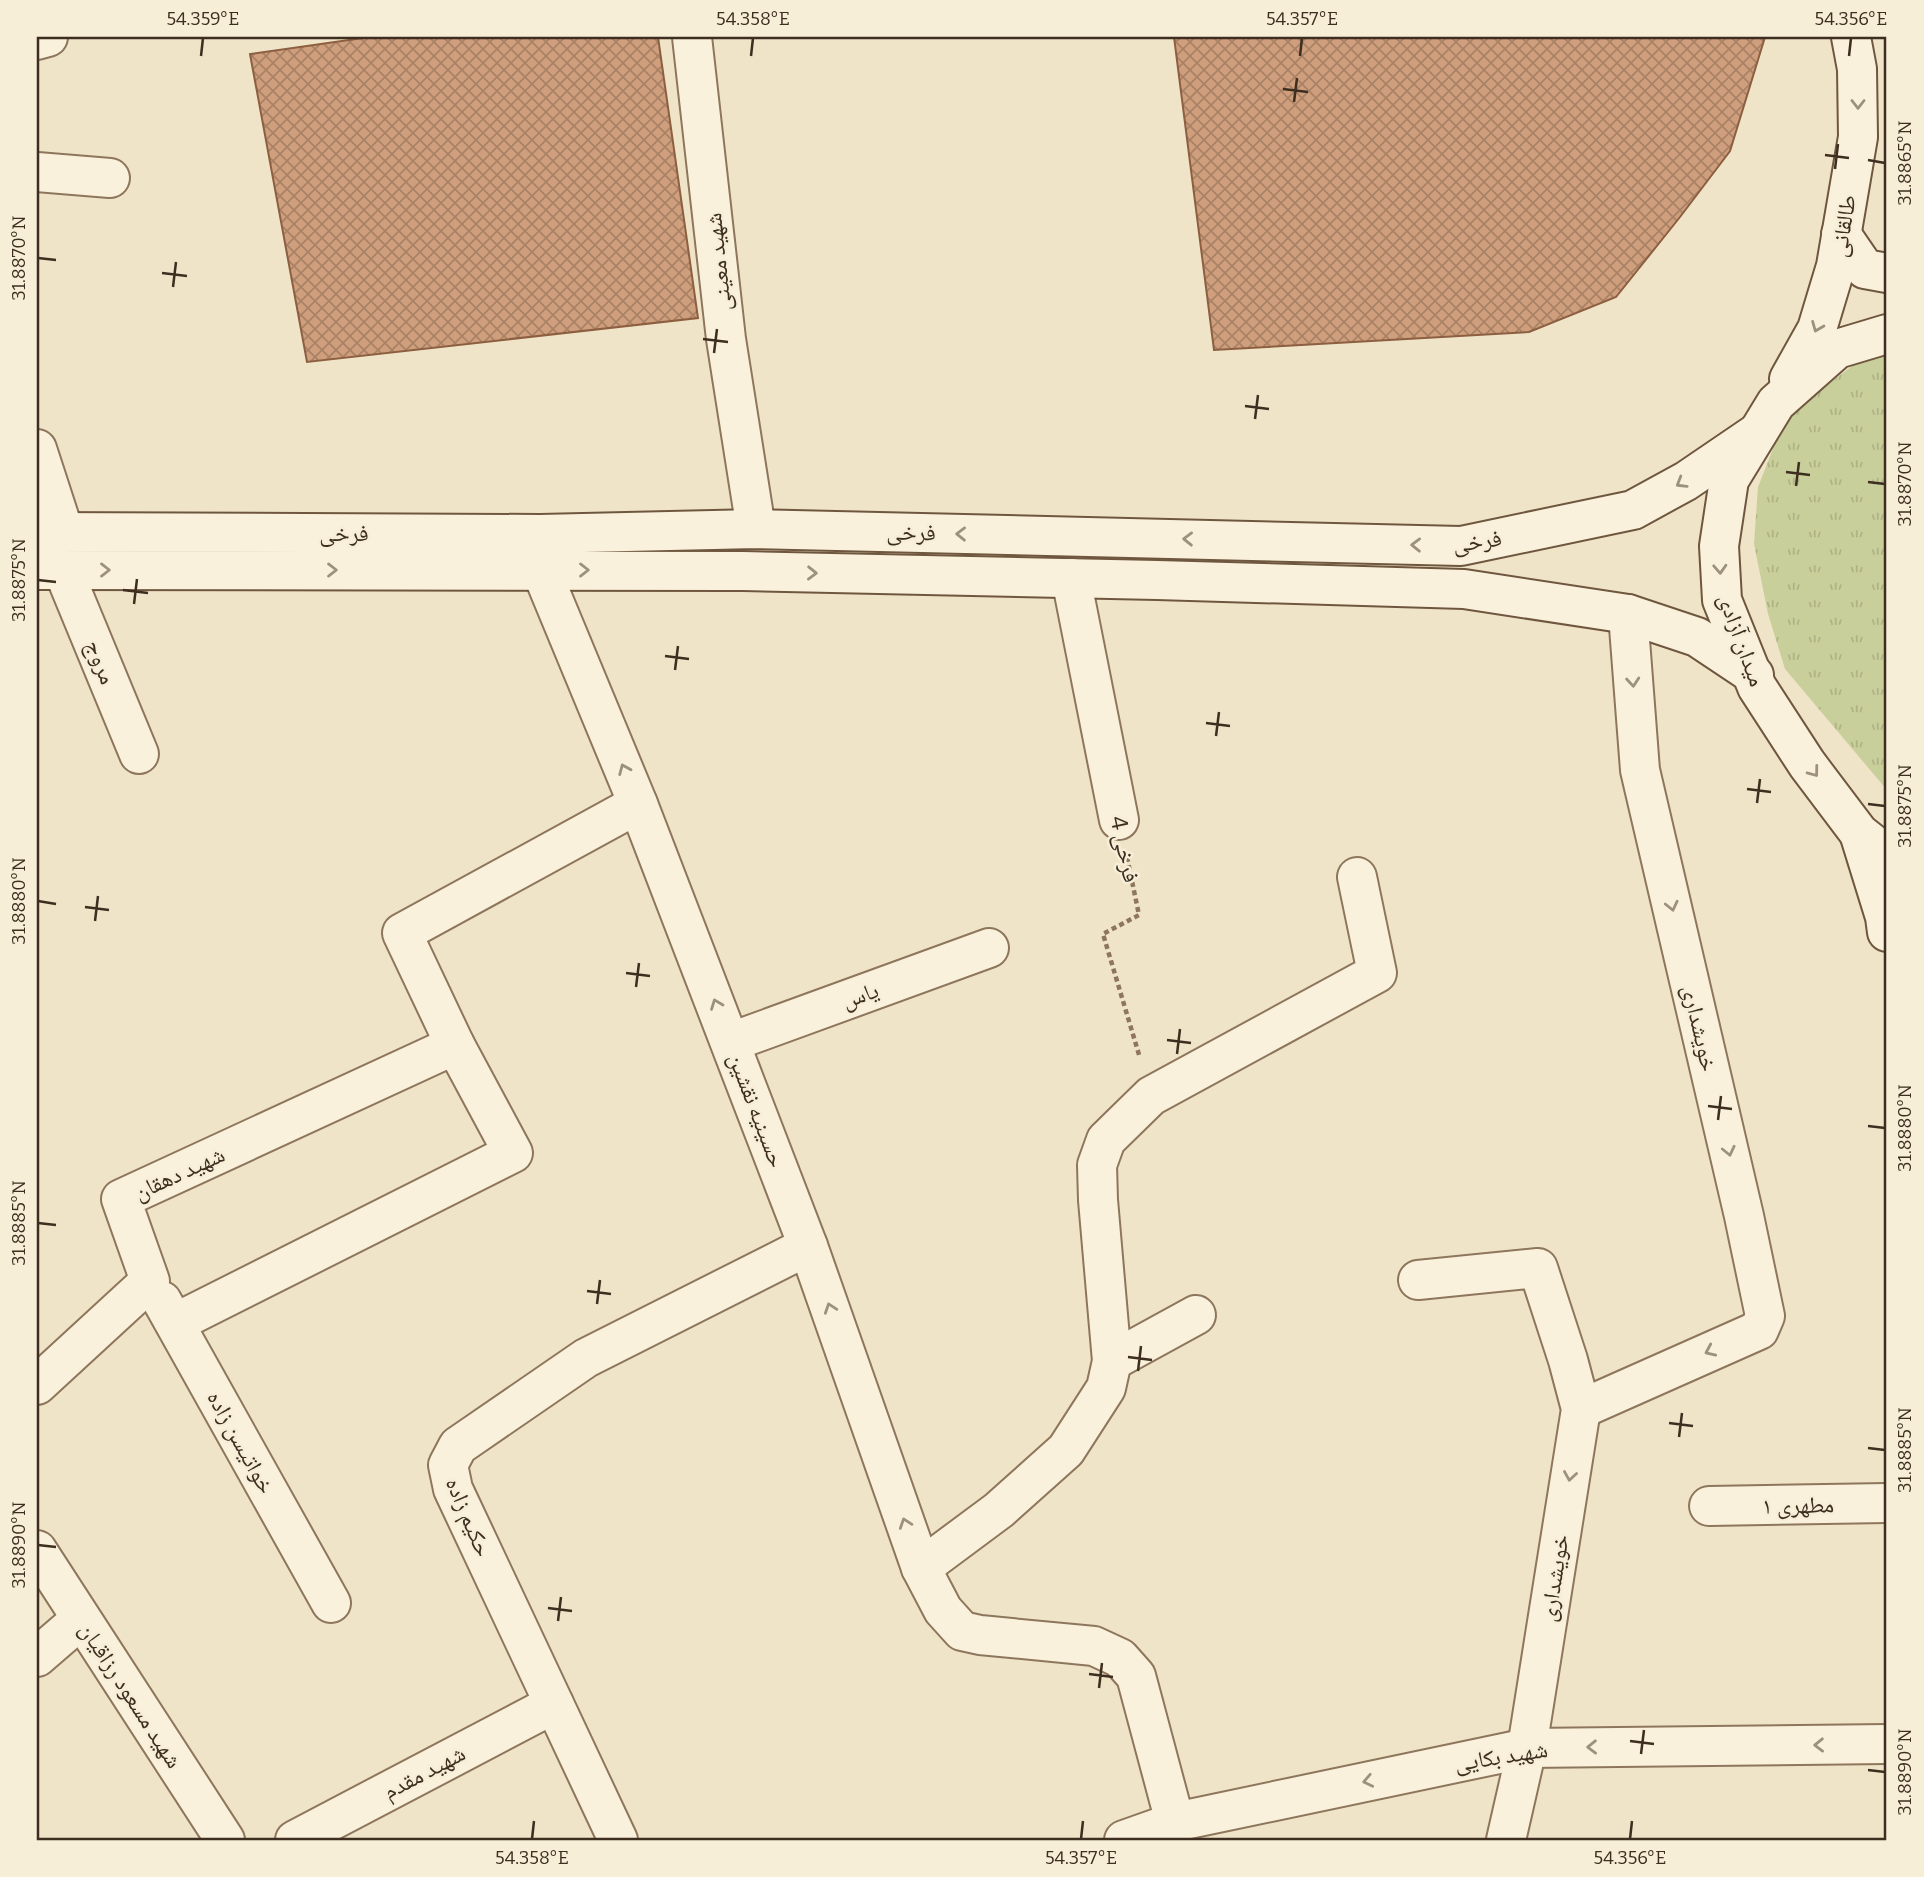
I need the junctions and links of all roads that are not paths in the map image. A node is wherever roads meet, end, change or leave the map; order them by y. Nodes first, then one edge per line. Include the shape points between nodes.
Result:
1 (48, 37) edge
2 (692, 37) edge
3 (1852, 37) edge
4 (37, 40) edge
5 (37, 172) edge
6 (110, 178) dead end
7 (1841, 234) junction
8 (1887, 273) edge
9 (1887, 334) edge
10 (1767, 417) junction
11 (37, 449) edge
12 (756, 528) junction
13 (50, 532) edge
14 (50, 570) edge
15 (541, 570) junction
16 (1072, 578) junction
17 (1628, 614) junction
18 (1754, 675) junction
19 (139, 754) dead end
20 (638, 804) junction
21 (1119, 820) road end
22 (1873, 844) edge
23 (1357, 877) dead end
24 (1887, 932) edge
25 (989, 948) dead end
26 (731, 1042) junction
27 (454, 1045) junction
28 (808, 1246) junction
29 (1418, 1280) dead end
30 (150, 1281) junction
31 (1196, 1315) dead end
32 (175, 1323) junction
33 (1112, 1361) junction
34 (37, 1385) edge
35 (1581, 1409) junction
36 (1887, 1503) edge
37 (1709, 1506) dead end
38 (37, 1550) edge
39 (921, 1569) junction
40 (331, 1603) dead end
41 (81, 1619) junction
42 (37, 1657) edge
43 (554, 1704) junction
44 (1887, 1744) edge
45 (1527, 1748) junction
46 (1175, 1822) junction
47 (225, 1840) edge
48 (295, 1840) edge
49 (618, 1840) edge
50 (1124, 1840) edge
51 (1506, 1840) edge

1 - 4 street
2 - 12 street, شهید معینی via 726,339
3 -> 7 street, طالقانی via 1858,137
5 - 6 street
7 - 8 street via 1865,269
7 -> 10 street, طالقانی via 1817,329
9 - 10 street, میدان آزادی via 1837,349
10 -> 12 street, فرخی via 1686,481 1633,510 1461,546
10 -> 18 street, میدان آزادی via 1729,480 1719,546 1722,600
11 - 13 street
12 - 13 street, فرخی via 540,534
14 -> 15 street, فرخی
14 - 19 street, مروج
15 -> 16 street, فرخی
20 -> 15 street, حسینیه نقشین
16 - 17 street, فرخی via 1464,589
16 - 21 street, فرخی 4
17 - 18 street, فرخی via 1697,637
17 -> 35 street, خویشداری via 1640,770 1765,1316 1759,1329
18 -> 22 street, میدان آزادی via 1757,687 1807,764
26 -> 20 street, حسینیه نقشین
20 - 27 street via 402,933
22 - 24 street, میدان آزادی
23 - 33 street via 1377,973 1151,1096 1106,1140 1097,1165
25 - 26 street, یاس
26 - 28 street, حسینیه نقشین
27 - 30 street, شهید دهقان via 121,1199
27 - 32 street via 513,1153
39 -> 28 street, حسینیه نقشین
28 - 43 street, حکیم زاده via 586,1358 458,1446 448,1465 453,1489
29 - 35 street, خویشداری via 1538,1268
30 - 32 street, خواتیسن زاده
30 - 34 street
31 - 33 street
32 - 40 street, خواتیسن زاده
33 - 39 street via 1106,1388 1066,1451
35 -> 45 street, خویشداری
36 - 37 street, مطهری ۱
38 - 41 street, شهید مسعود رزاقیان
39 - 46 street, حسینیه نقشین via 943,1610 962,1632 1094,1646 1120,1658 1136,1676
41 - 42 street
41 - 47 street, شهید مسعود رزاقیان
43 - 48 street, شهید مقدم
43 - 49 street, حکیم زاده
44 -> 45 street, شهید بکایی
45 -> 46 street, شهید بکایی
45 - 51 street, خویشداری
46 - 50 street, شهید بکایی

